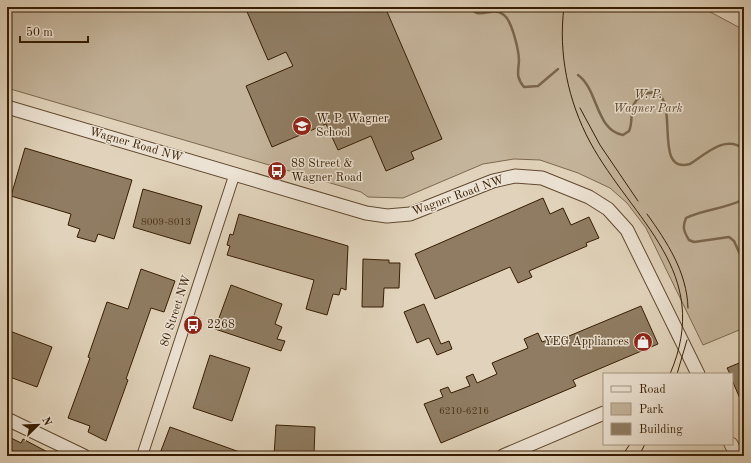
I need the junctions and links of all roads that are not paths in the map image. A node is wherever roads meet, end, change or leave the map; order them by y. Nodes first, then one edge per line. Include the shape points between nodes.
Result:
1 (7, 107) edge
2 (235, 174) junction
3 (696, 373) edge
4 (603, 413) edge
5 (7, 419) edge
6 (732, 445) edge
7 (84, 456) edge
8 (142, 456) edge
9 (503, 456) edge
10 (737, 456) edge

1 - 2 street, Wagner Road NW
2 - 3 street, Wagner Road NW via 366,213 387,216 418,212 493,181 515,176 542,178 573,190 599,202 623,224
2 - 8 street, 80 Street NW
4 - 9 street
5 - 7 street
6 - 10 street

